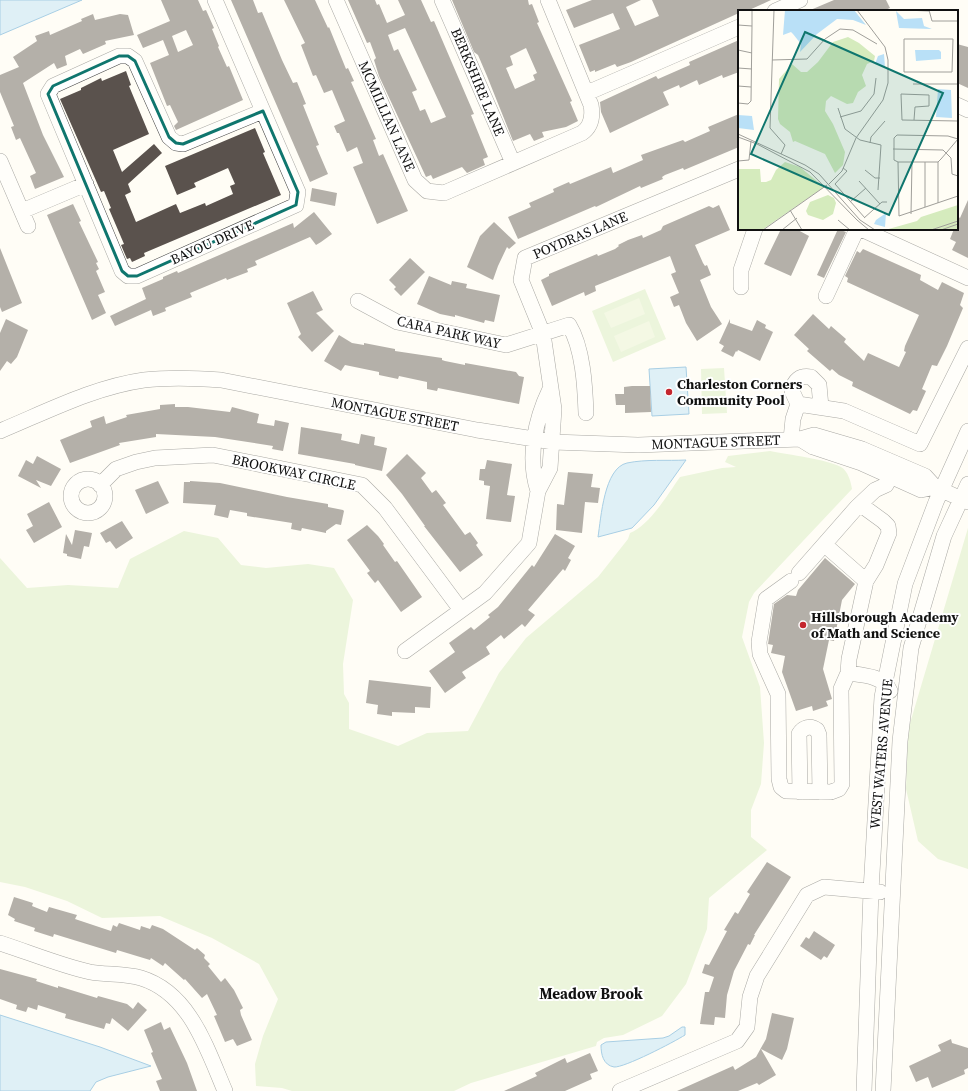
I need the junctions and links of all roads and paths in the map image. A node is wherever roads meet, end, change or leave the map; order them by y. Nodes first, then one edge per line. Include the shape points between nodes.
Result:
1 (215, 0) edge
2 (336, 0) edge
3 (442, 0) edge
4 (800, 0) edge
5 (551, 1) edge
6 (777, 10) edge
7 (738, 27) edge
8 (587, 93) junction
9 (958, 105) edge
10 (968, 110) edge
11 (263, 111) junction
12 (0, 160) edge
13 (513, 164) junction
14 (738, 169) edge
15 (86, 184) junction
16 (22, 211) junction
17 (28, 226) dead end
18 (755, 230) edge
19 (856, 230) edge
20 (863, 230) edge
21 (968, 278) edge
22 (741, 287) dead end
23 (826, 296) dead end
24 (358, 301) dead end
25 (543, 334) junction
26 (968, 348) edge
27 (550, 389) junction
28 (798, 404) junction
29 (821, 407) junction
30 (586, 413) dead end
31 (0, 431) edge
32 (968, 431) edge
33 (536, 439) junction
34 (796, 439) junction
35 (553, 442) junction
36 (891, 476) junction
37 (968, 484) edge
38 (100, 485) dead end
39 (938, 488) junction
40 (538, 491) junction
41 (965, 500) edge
42 (860, 505) junction
43 (825, 545) junction
44 (866, 581) junction
45 (461, 610) junction
46 (405, 651) dead end
47 (848, 673) junction
48 (885, 683) junction
49 (800, 792) junction
50 (820, 792) junction
51 (896, 819) junction
52 (871, 891) junction
53 (892, 893) junction
54 (0, 943) edge
55 (225, 1091) edge
56 (620, 1091) edge
57 (864, 1091) edge
58 (883, 1091) edge

1 - 11 street, BAYOU DRIVE
2 - 13 street, MCMILLIAN LANE via 415,180 427,191 444,193
3 - 13 street, BERKSHIRE LANE
4 - 6 street
5 - 8 street
7 - 8 street
8 - 13 street, MCMILLIAN LANE via 592,110 591,124 582,133
9 - 10 street
11 - 15 street, BAYOU DRIVE via 183,144 176,143 169,137 135,61 128,56 119,56 53,86 48,94
11 - 15 street, BAYOU DRIVE via 298,192 296,205 137,276 128,276 122,271
12 - 16 street
14 - 25 street, POYDRAS LANE via 525,258 521,280
15 - 16 street
16 - 17 street
18 - 22 street via 741,270
19 - 23 street
20 - 21 street
24 - 25 street, CARA PARK WAY via 397,322 506,345
25 - 27 street, POYDRAS LANE
25 - 30 street, CARA PARK WAY via 569,325 577,338
26 - 29 street via 920,444 844,411
27 - 33 street, POYDRAS LANE via 541,409
27 - 35 street, POYDRAS LANE via 554,409
28 - 29 street
28 - 29 street via 792,391 795,381 800,377 811,377 819,385
28 - 34 street via 793,419
31 - 33 street, MONTAGUE STREET via 93,392 143,380 182,378 221,380 477,430
32 - 39 street, WEST WATERS AVENUE
33 - 35 street, MONTAGUE STREET
33 - 40 street, POYDRAS LANE via 533,473
34 - 35 street, MONTAGUE STREET via 638,445
34 - 36 street, MONTAGUE STREET
34 - 39 street, MONTAGUE STREET via 814,435 862,449 925,476
35 - 40 street, POYDRAS LANE via 550,468
36 - 39 street, MONTAGUE STREET via 921,490
36 - 42 street via 886,485 875,490
37 - 41 street, WEST WATERS AVENUE
38 - 45 street, BROOKWAY CIRCLE via 116,469 136,462 213,455 362,485 385,508
39 - 41 street, MONTAGUE STREET
39 - 48 street, WEST WATERS AVENUE via 905,584
40 - 45 street, POYDRAS LANE via 529,543 486,593
41 - 51 street, WEST WATERS AVENUE via 944,536 911,648 900,741
42 - 43 street
42 - 44 street via 888,526 889,533 876,565
43 - 44 street
43 - 49 street via 795,577 766,599 759,642 760,654 778,694 778,779 786,791
44 - 47 street
45 - 46 street, POYDRAS LANE
47 - 48 street via 867,675
47 - 50 street via 841,688 842,784 839,789 831,792
48 - 51 street via 892,699 887,786
48 - 52 street, WEST WATERS AVENUE via 882,697
49 - 50 street
49 - 50 street via 799,734 804,728 810,727 817,730 819,735
51 - 53 street, WEST WATERS AVENUE
52 - 53 street
52 - 56 street via 824,887 807,896 757,976 750,997 747,1027 737,1041
52 - 57 street, WEST WATERS AVENUE
53 - 58 street, WEST WATERS AVENUE
54 - 55 street via 90,972 142,978 160,988 190,1016

